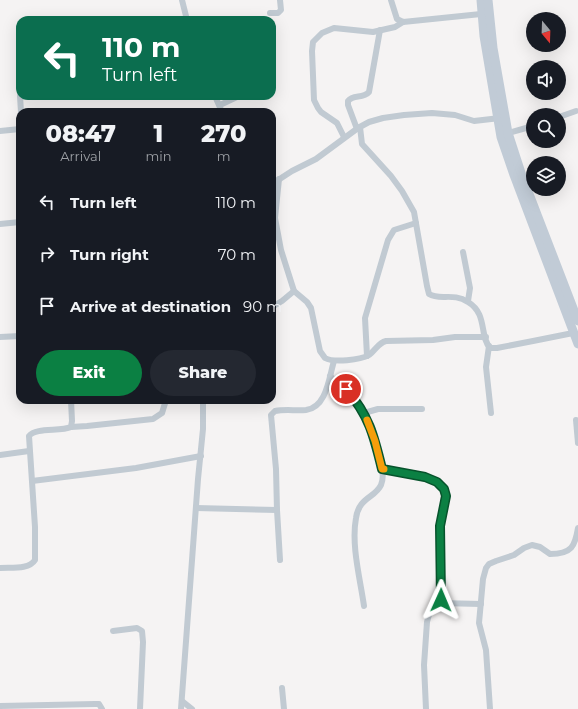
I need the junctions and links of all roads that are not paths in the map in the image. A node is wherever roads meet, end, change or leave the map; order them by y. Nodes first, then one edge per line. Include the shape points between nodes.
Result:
1 (182, 0) edge
2 (280, 0) edge
3 (391, 0) edge
4 (481, 0) edge
5 (488, 0) edge
6 (270, 13) dead end
7 (481, 14) junction
8 (186, 16) edge
9 (403, 22) junction
10 (380, 30) junction
11 (233, 100) edge
12 (222, 108) edge
13 (576, 110) dead end
14 (566, 114) edge
15 (501, 118) junction
16 (358, 128) junction
17 (526, 128) edge
18 (16, 129) edge
19 (0, 131) edge
20 (508, 133) junction
21 (344, 137) junction
22 (279, 180) junction
23 (276, 182) edge
24 (276, 208) edge
25 (16, 222) edge
26 (416, 223) junction
27 (0, 224) edge
28 (276, 224) edge
29 (463, 252) dead end
30 (294, 291) junction
31 (468, 302) junction
32 (276, 305) edge
33 (578, 322) edge
34 (574, 333) junction
35 (16, 336) edge
36 (0, 337) edge
37 (486, 337) junction
38 (578, 344) edge
39 (489, 346) junction
40 (367, 356) junction
41 (334, 361) junction
42 (330, 376) junction
43 (71, 404) edge
44 (165, 404) edge
45 (203, 404) edge
46 (422, 409) dead end
47 (364, 413) junction
48 (491, 413) dead end
49 (576, 420) dead end
50 (71, 426) junction
51 (578, 443) edge
52 (29, 451) junction
53 (0, 455) edge
54 (201, 456) junction
55 (382, 469) junction
56 (32, 481) junction
57 (196, 508) junction
58 (276, 510) junction
59 (578, 528) edge
60 (280, 560) dead end
61 (0, 568) edge
62 (440, 603) junction
63 (481, 604) junction
64 (364, 606) dead end
65 (113, 631) dead end
66 (282, 688) dead end
67 (182, 701) junction
68 (0, 706) edge
69 (102, 709) edge
70 (140, 709) edge
71 (181, 709) edge
72 (192, 709) edge
73 (284, 709) edge
74 (426, 709) edge
75 (490, 709) edge

1 - 8 street
2 - 6 street via 281,10 278,13
3 - 9 street via 397,19
4 - 7 main road
5 - 15 main road
7 - 9 street
7 - 15 main road
9 - 10 street via 395,27
10 - 16 street via 369,92 364,96 352,97 348,101
10 - 21 street via 366,32 334,28 322,32 314,42 314,100 321,112 333,119
11 - 12 street
13 - 14 street
15 - 16 street via 474,120 432,113 383,118
15 - 20 main road
15 - 34 main road via 506,153
16 - 21 street
16 - 26 street via 362,144 402,191 414,212
17 - 20 street
18 - 19 street
20 - 33 main road
21 - 22 street via 316,159 292,170
22 - 23 street
22 - 24 street
25 - 27 street
26 - 31 street via 429,294 436,297 455,296
26 - 40 street via 394,230 388,240 365,318
28 - 30 street
29 - 31 street via 470,288
30 - 32 street
30 - 41 street via 311,308 322,355
31 - 37 street via 480,315
34 - 38 main road
34 - 39 street via 497,348
35 - 36 street
37 - 39 street
37 - 40 street via 455,336 433,340 386,341
39 - 48 street via 486,367
40 - 41 street
41 - 42 street
42 - 47 street via 346,389
42 - 58 street via 317,406 306,410 275,411 271,415 276,469
43 - 50 street
44 - 50 street via 162,413 153,419
45 - 54 street
46 - 47 street via 378,409
47 - 55 street
49 - 51 street
50 - 52 street via 66,429 33,432 28,440
52 - 53 street
52 - 56 street
54 - 56 street via 136,468
54 - 57 street
55 - 62 street via 425,477 437,482 445,492 440,526
55 - 64 street via 380,486 362,503 356,516 354,535
56 - 61 street via 34,563 28,566
57 - 58 street
57 - 67 street
58 - 60 street
59 - 63 street via 576,542 570,549 550,554 532,545 489,564 484,573
62 - 63 street
62 - 74 street via 430,611 427,622 424,665
63 - 75 street via 479,623 486,650
65 - 70 street via 137,628 142,631
66 - 73 street
67 - 71 street
67 - 72 street
68 - 69 street via 99,704

